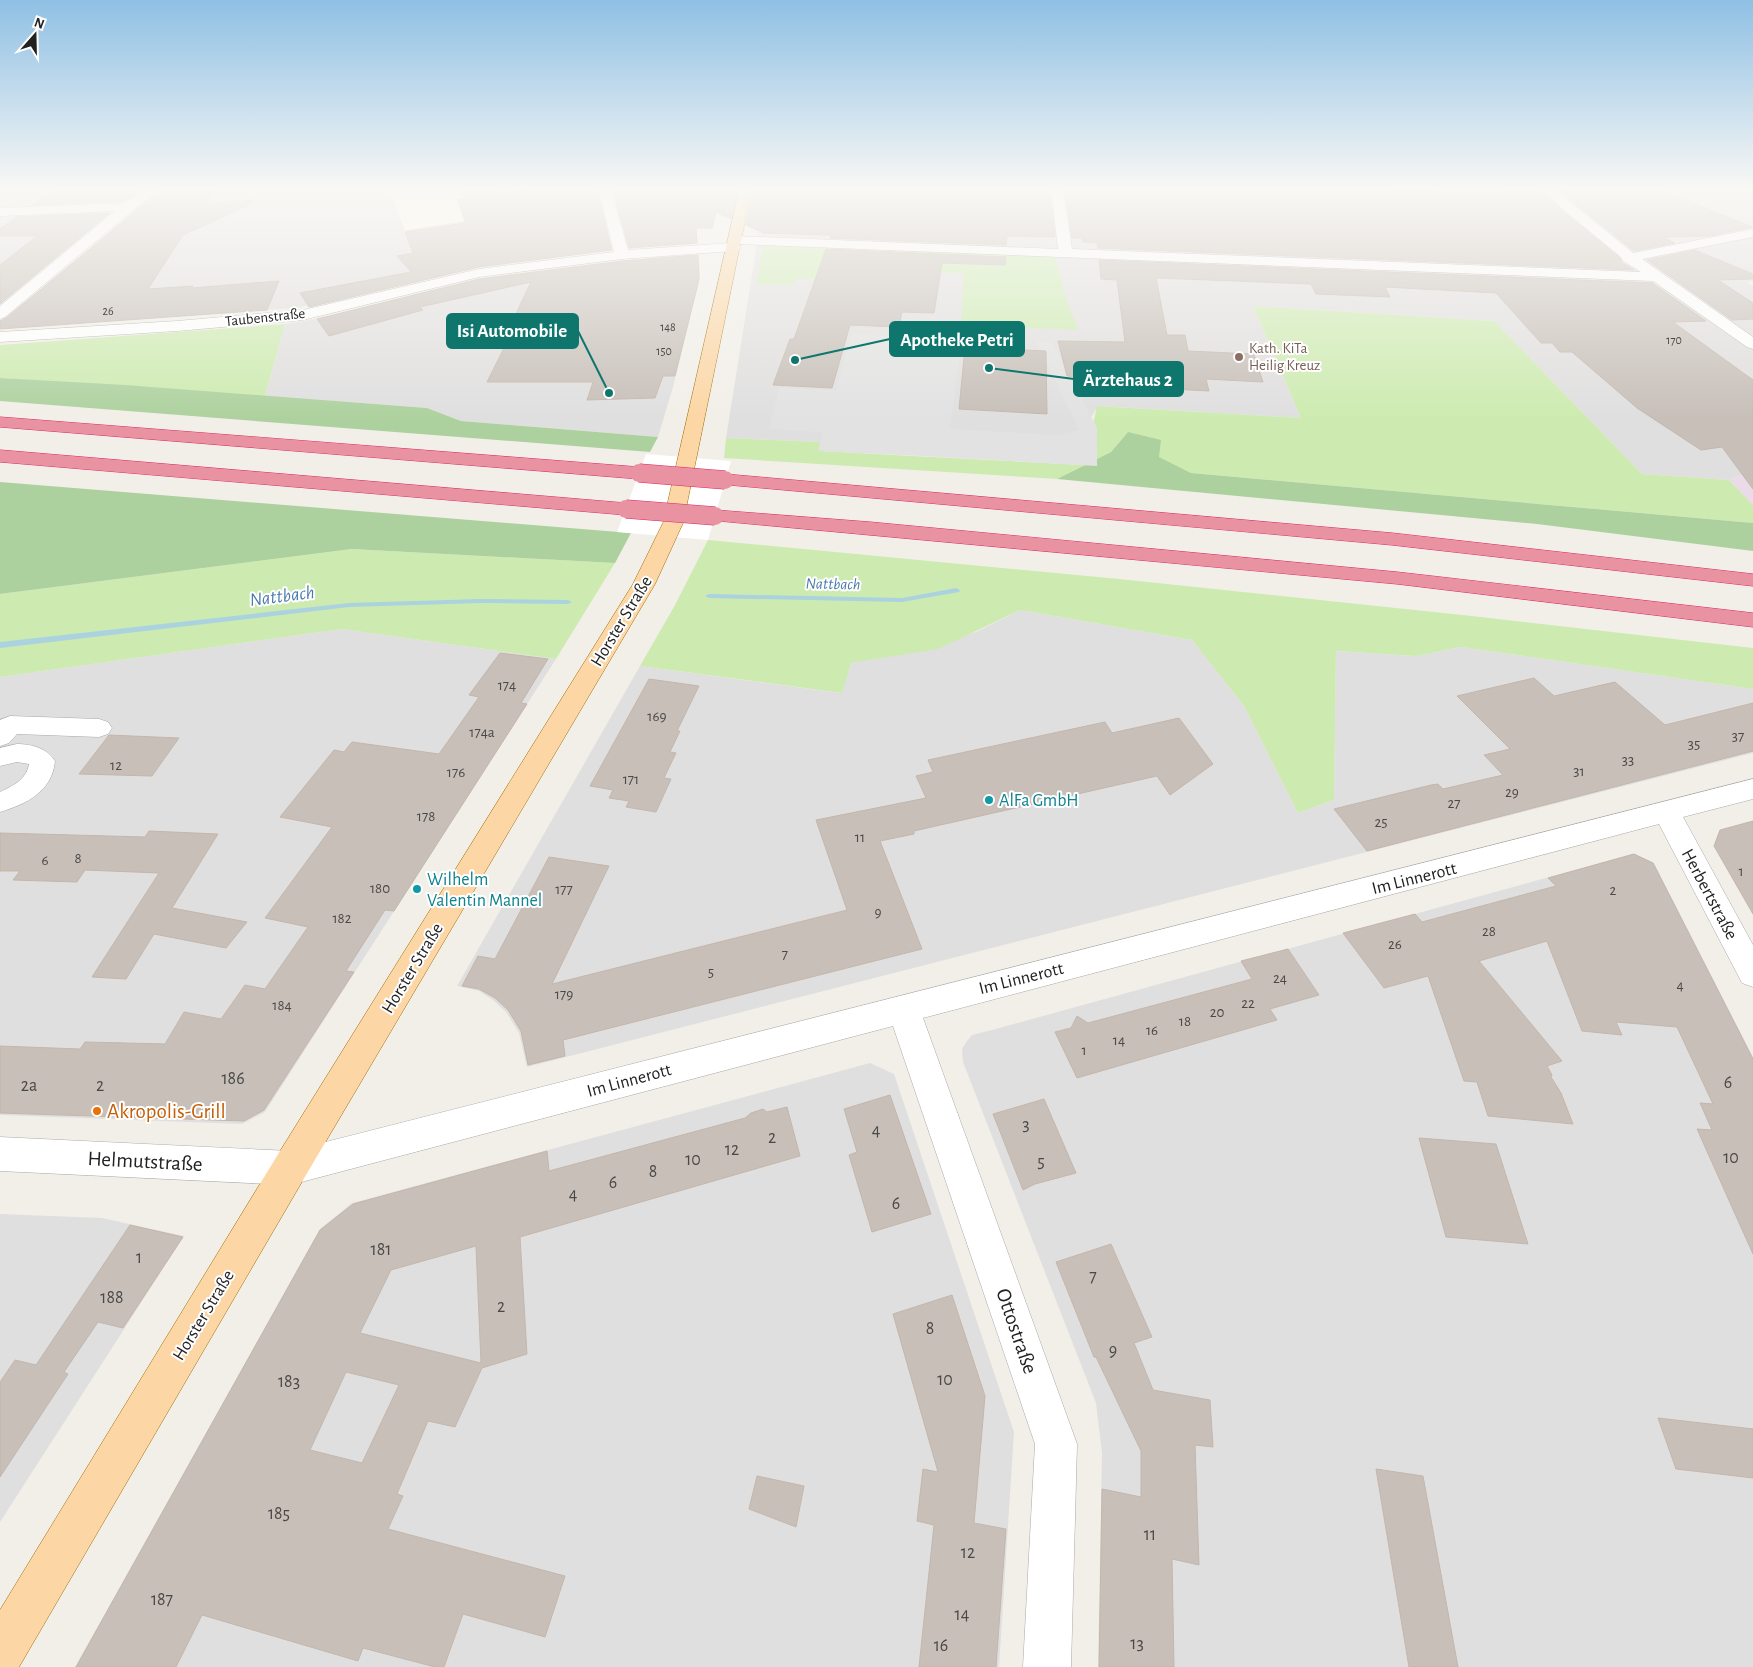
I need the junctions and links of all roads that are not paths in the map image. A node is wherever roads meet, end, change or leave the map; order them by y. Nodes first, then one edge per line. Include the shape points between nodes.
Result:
1 (58, 265) edge
2 (544, 265) edge
3 (729, 265) edge
4 (1367, 265) edge
5 (1638, 265) edge
6 (1655, 277) junction
7 (26, 291) junction
8 (0, 292) edge
9 (0, 314) edge
10 (0, 338) edge
11 (1753, 344) edge
12 (0, 422) edge
13 (0, 456) edge
14 (1753, 580) edge
15 (1753, 620) edge
16 (99, 728) dead end
17 (0, 737) edge
18 (0, 757) edge
19 (1753, 790) edge
20 (0, 802) edge
21 (1667, 813) junction
22 (1753, 974) edge
23 (903, 1008) junction
24 (0, 1154) edge
25 (290, 1168) junction
26 (0, 1654) edge
27 (1047, 1667) edge

1 - 7 street
2 - 10 street, Taubenstraße via 479,273 303,315
3 - 25 main road, Horster Straße via 673,523 644,584
4 - 6 street, Taubenstraße
5 - 6 street
6 - 11 street
7 - 8 street
7 - 9 street
12 - 14 highway, bridge via 725,480 1392,539
13 - 15 highway, bridge via 870,528 1397,578
16 - 17 street via 10,725
18 - 20 street via 24,753 36,755 42,761 43,770 26,790
19 - 21 street, Im Linnerott
21 - 22 street, Herbertstraße
21 - 23 street, Im Linnerott
23 - 25 street, Im Linnerott
23 - 27 street, Ottostraße via 1056,1444
24 - 25 street, Helmutstraße
25 - 26 main road, Horster Straße

